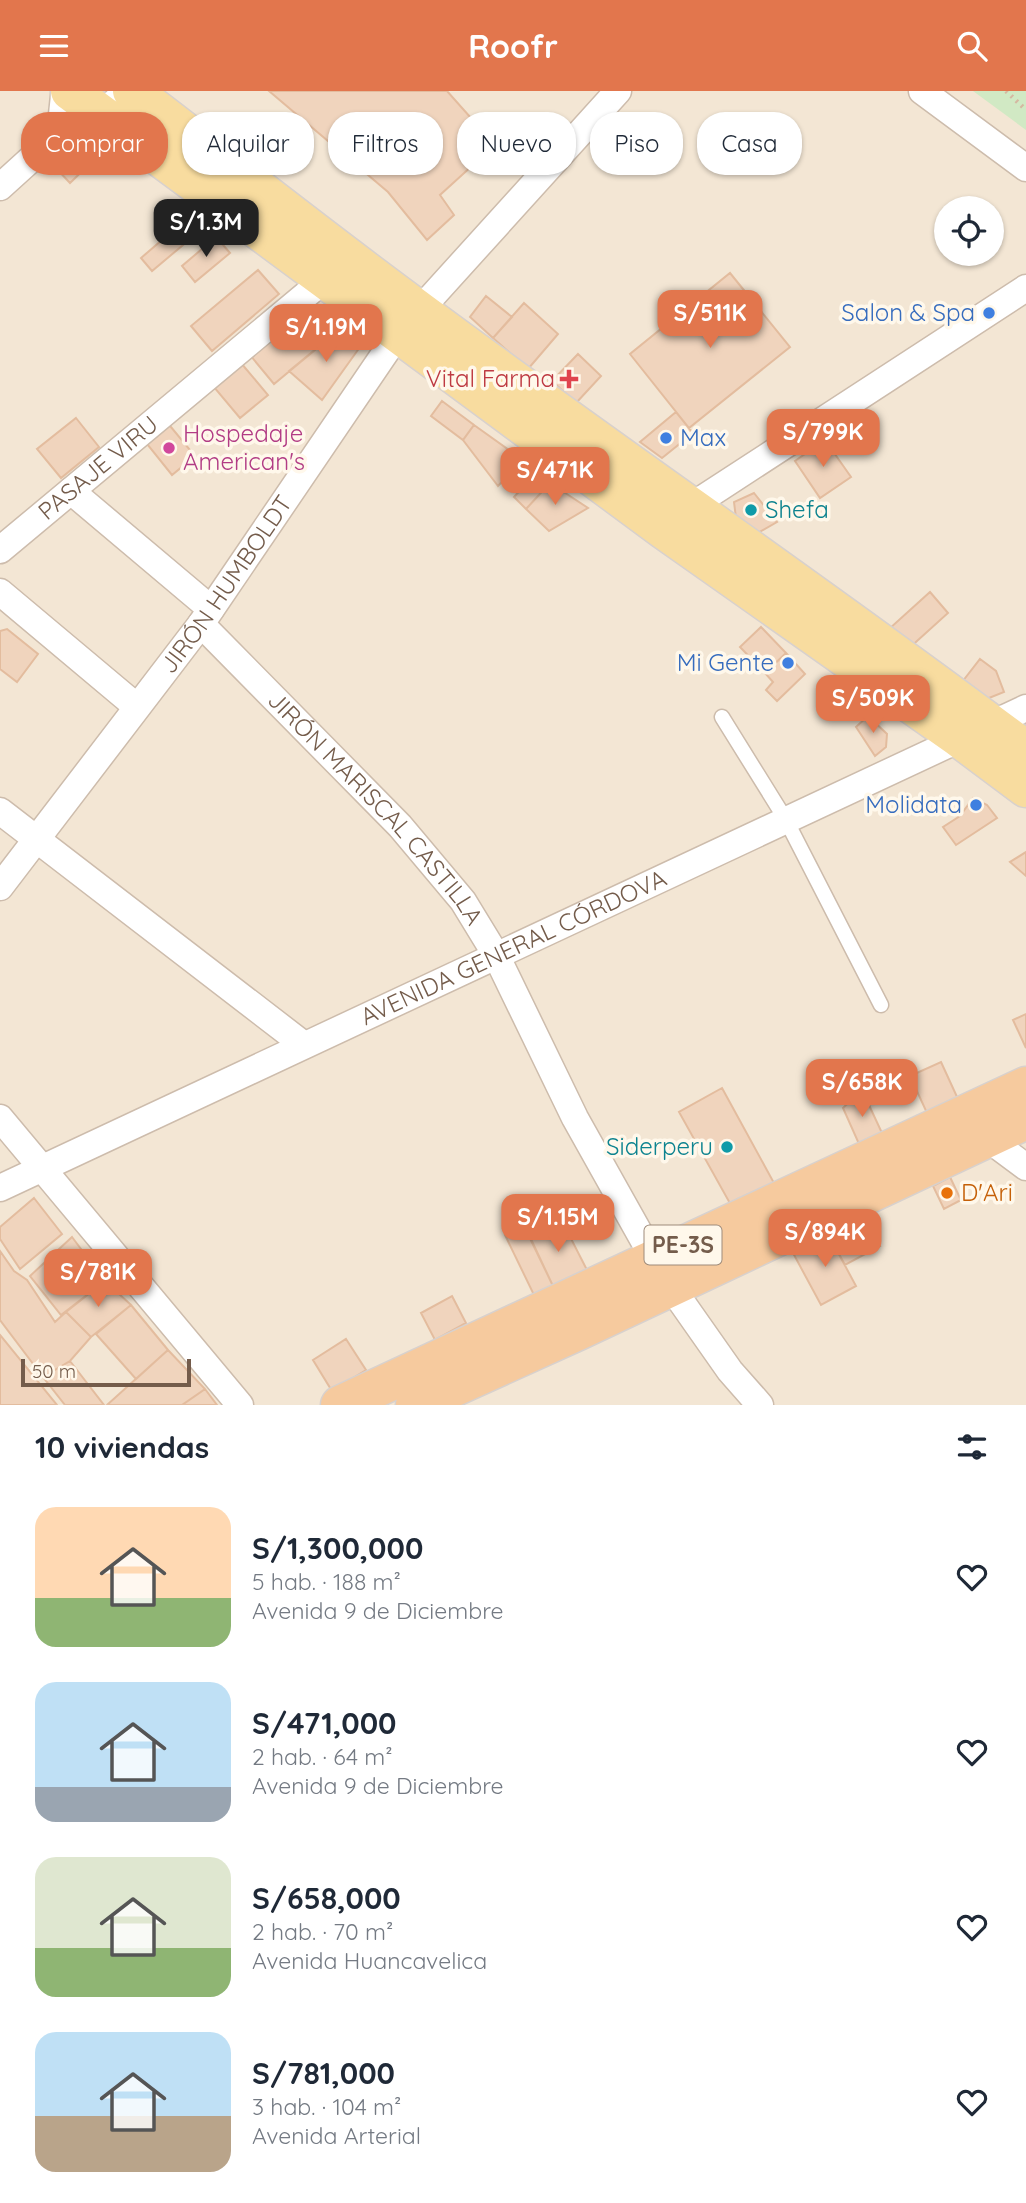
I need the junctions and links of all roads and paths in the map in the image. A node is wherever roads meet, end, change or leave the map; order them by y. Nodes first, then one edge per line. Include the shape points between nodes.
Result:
1 (69, 91) edge
2 (618, 91) edge
3 (922, 91) edge
4 (1006, 91) edge
5 (122, 100) edge
6 (1026, 110) edge
7 (66, 112) edge
8 (98, 112) edge
9 (21, 168) edge
10 (1026, 168) edge
11 (0, 187) edge
12 (325, 279) junction
13 (1026, 288) edge
14 (408, 323) junction
15 (71, 491) junction
16 (677, 518) junction
17 (0, 550) edge
18 (3, 602) edge
19 (206, 616) junction
20 (138, 707) junction
21 (1026, 708) edge
22 (722, 717) dead end
23 (975, 731) junction
24 (1026, 750) edge
25 (1026, 788) edge
26 (0, 811) edge
27 (786, 820) junction
28 (36, 839) junction
29 (0, 887) edge
30 (496, 955) junction
31 (881, 1005) dead end
32 (304, 1045) junction
33 (1026, 1086) edge
34 (0, 1118) edge
35 (1026, 1120) edge
36 (987, 1139) junction
37 (1026, 1167) edge
38 (42, 1168) junction
39 (0, 1188) edge
40 (663, 1273) junction
41 (240, 1405) edge
42 (340, 1405) edge
43 (415, 1405) edge
44 (761, 1405) edge

1 - 5 main road
1 - 7 street
2 - 14 street, JIRÓN HUMBOLDT
3 - 10 street
4 - 6 path
5 - 8 street
5 - 12 main road
5 - 14 main road
9 - 11 street
12 - 14 main road
12 - 15 street, PASAJE VIRU
13 - 16 street
14 - 16 main road
14 - 19 street, JIRÓN HUMBOLDT
15 - 17 street, PASAJE VIRU
15 - 19 street, JIRÓN MARISCAL CASTILLA
16 - 23 main road via 897,653
18 - 20 street
19 - 20 street, JIRÓN HUMBOLDT
19 - 30 street, JIRÓN MARISCAL CASTILLA via 400,826 463,901
20 - 28 street, JIRÓN HUMBOLDT
21 - 23 street, AVENIDA GENERAL CÓRDOVA
22 - 27 lane
23 - 24 main road
23 - 25 main road
23 - 27 street, AVENIDA GENERAL CÓRDOVA
26 - 28 street
27 - 30 street, AVENIDA GENERAL CÓRDOVA
27 - 31 lane
28 - 29 street, JIRÓN HUMBOLDT
28 - 32 street
30 - 32 street, AVENIDA GENERAL CÓRDOVA
30 - 40 street, JIRÓN MARISCAL CASTILLA via 575,1118
32 - 38 street, AVENIDA GENERAL CÓRDOVA
33 - 40 highway, PE-3S
34 - 38 street
35 - 36 highway, PE-3S
36 - 37 street
36 - 40 highway, PE-3S
38 - 39 street, AVENIDA GENERAL CÓRDOVA
38 - 41 street
40 - 42 highway, PE-3S
40 - 43 highway, PE-3S
40 - 44 street, JIRÓN MARISCAL CASTILLA via 730,1371

